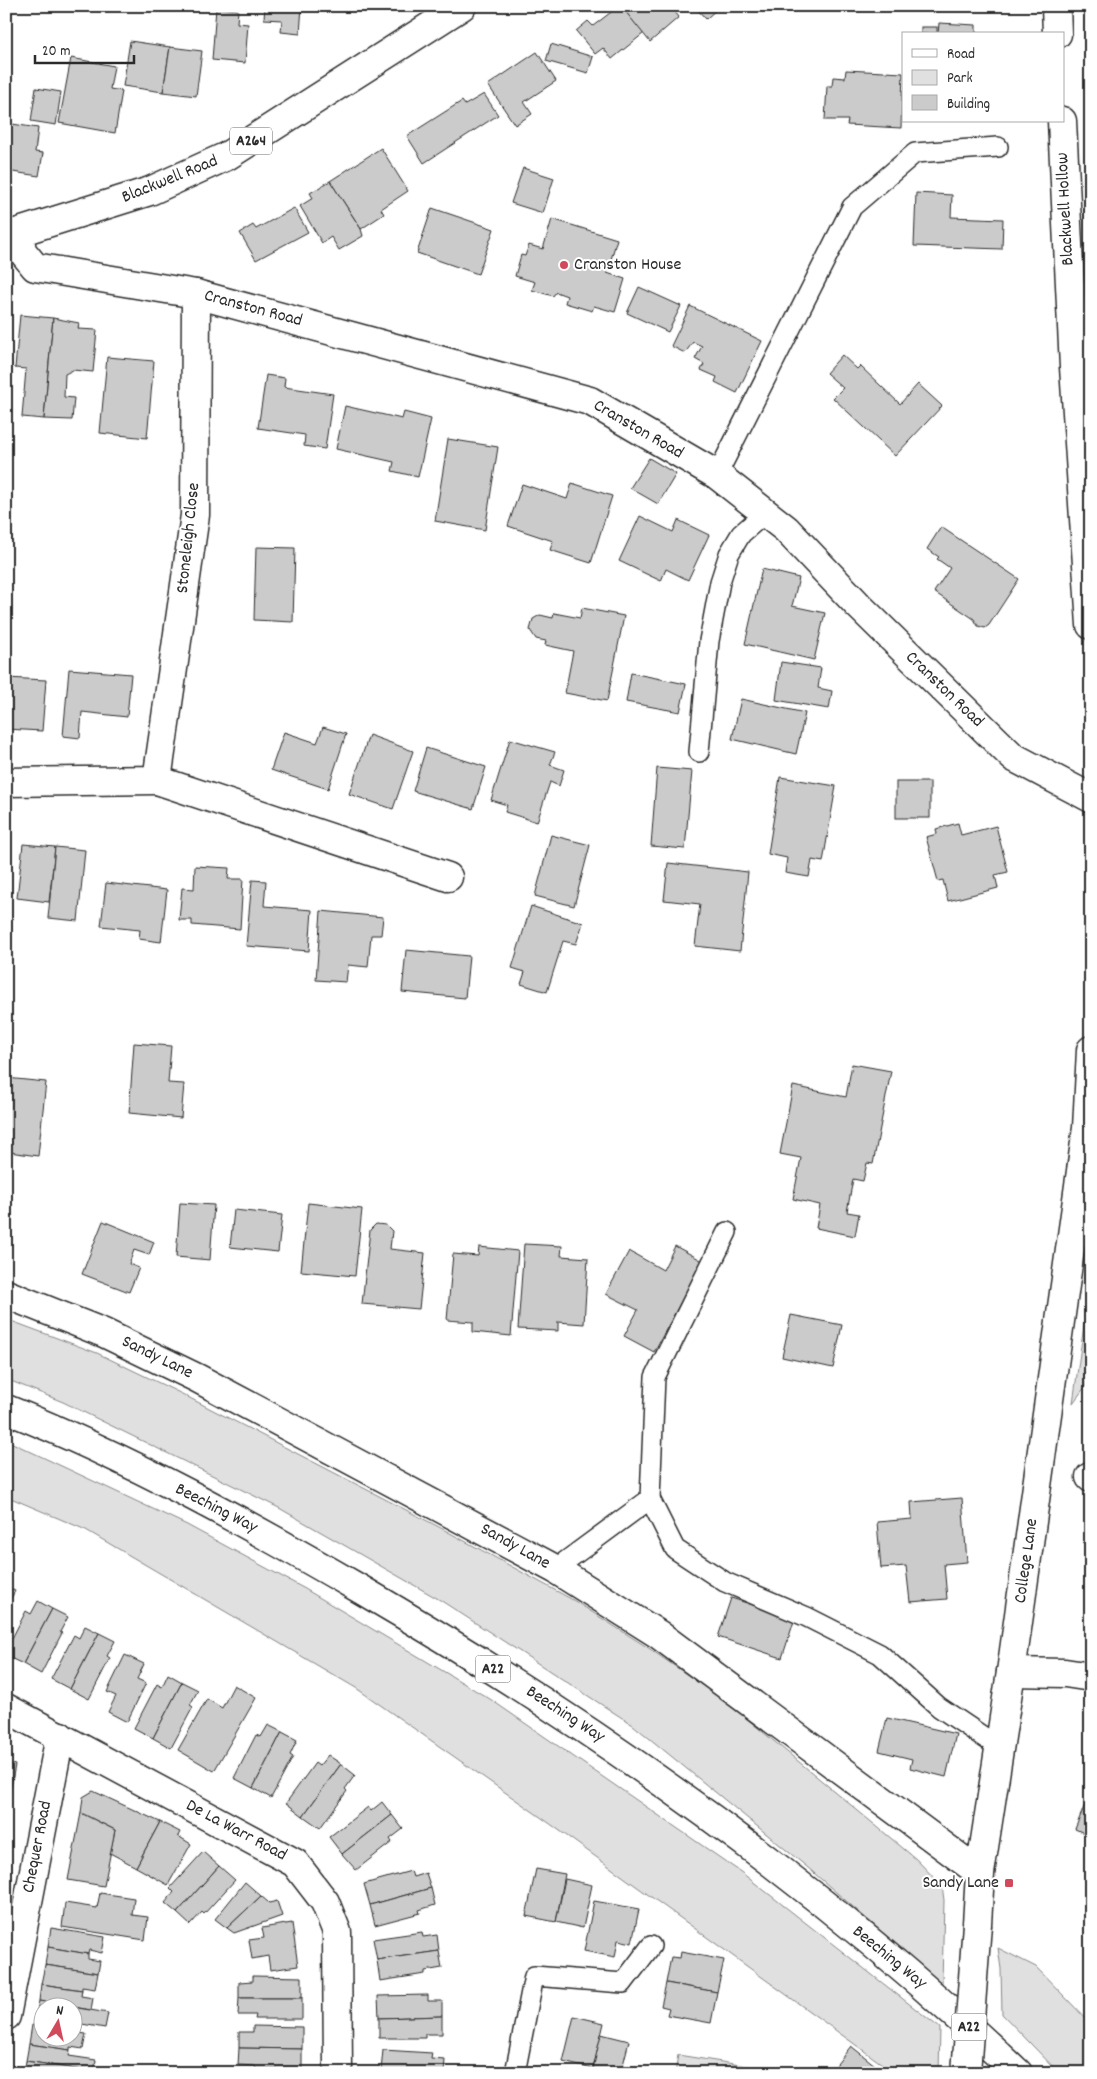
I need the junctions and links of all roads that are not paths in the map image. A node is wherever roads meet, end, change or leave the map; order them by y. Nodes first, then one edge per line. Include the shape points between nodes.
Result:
1 (462, 6) edge
2 (1056, 6) edge
3 (1057, 32) edge
4 (1062, 122) edge
5 (998, 147) dead end
6 (13, 234) edge
7 (196, 294) junction
8 (717, 475) junction
9 (765, 513) junction
10 (1091, 625) edge
11 (698, 752) dead end
12 (157, 780) junction
13 (6, 782) edge
14 (1091, 798) edge
15 (448, 876) dead end
16 (1091, 1050) edge
17 (727, 1232) dead end
18 (6, 1294) edge
19 (6, 1409) edge
20 (650, 1499) junction
21 (555, 1569) junction
22 (1011, 1672) junction
23 (1091, 1677) edge
24 (6, 1708) edge
25 (60, 1736) junction
26 (1000, 1748) junction
27 (980, 1873) junction
28 (651, 1946) dead end
29 (6, 2016) edge
30 (338, 2073) edge
31 (515, 2073) edge
32 (966, 2073) edge
33 (1018, 2073) edge

1 - 6 main road, Blackwell Road / A264 via 227,156 150,191
2 - 3 main road
4 - 10 main road, Blackwell Hollow
5 - 8 lane via 915,153 852,207
6 - 7 main road, Cranston Road via 35,267
7 - 8 main road, Cranston Road via 590,401
7 - 12 main road, Stoneleigh Close via 195,516
8 - 9 main road, Cranston Road
9 - 11 lane via 737,541 720,582 709,641
9 - 14 main road, Cranston Road via 786,529 865,612 1013,757
12 - 13 main road
12 - 15 main road
16 - 22 main road, College Lane via 1087,1128
17 - 20 lane via 655,1377
18 - 21 main road, Sandy Lane via 104,1333 196,1378
19 - 33 main road, Beeching Way / A22 via 58,1429 256,1529 465,1650 617,1749 771,1863 937,1997
20 - 21 lane
20 - 26 lane via 675,1550 725,1582 807,1617 880,1654 939,1706
21 - 27 main road, Sandy Lane via 658,1634
22 - 23 main road
22 - 26 main road, College Lane
24 - 25 main road, De La Warr Road
25 - 29 main road, Chequer Road
25 - 30 main road, De La Warr Road via 295,1863 325,1902 337,1932
26 - 27 main road, College Lane
27 - 32 main road, College Lane, bridge
28 - 31 lane via 622,1983 534,1976

